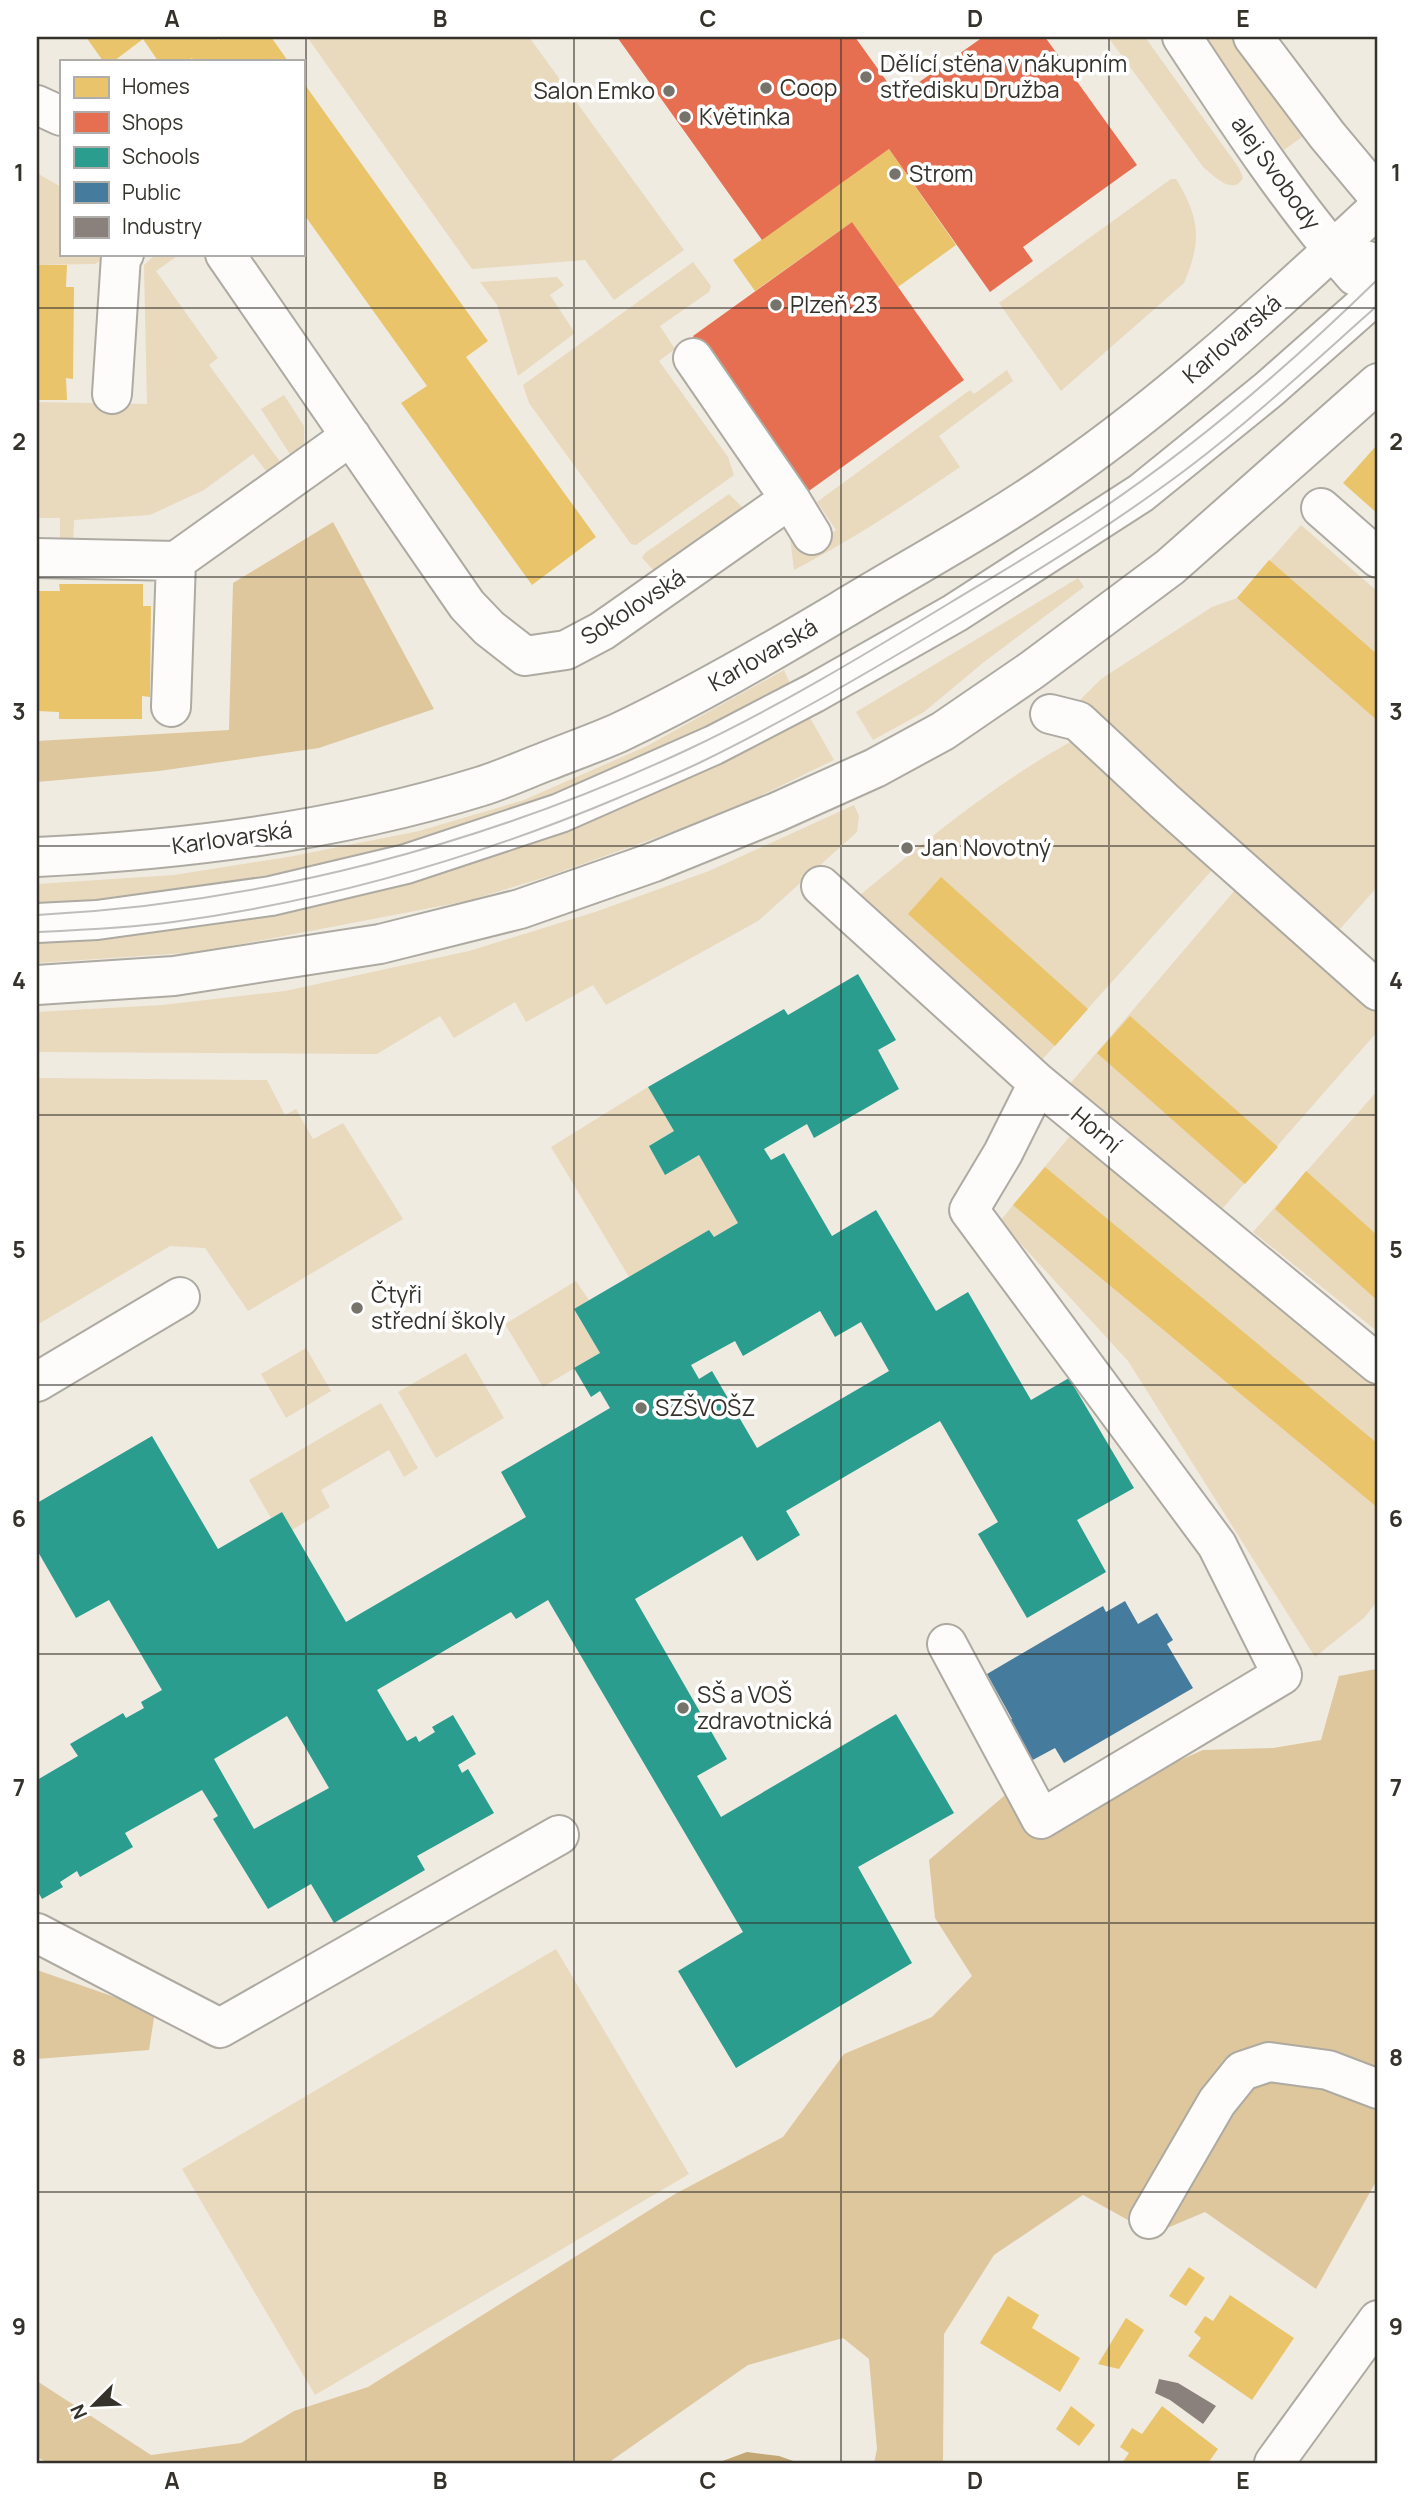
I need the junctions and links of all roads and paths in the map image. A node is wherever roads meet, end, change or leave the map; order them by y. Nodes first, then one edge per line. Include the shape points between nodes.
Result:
1 (1182, 37) edge
2 (1253, 37) edge
3 (37, 105) edge
4 (60, 116) edge
5 (1378, 197) edge
6 (1378, 208) edge
7 (1332, 250) junction
8 (121, 256) edge
9 (226, 256) edge
10 (1377, 289) edge
11 (694, 358) dead end
12 (1378, 383) edge
13 (112, 394) dead end
14 (351, 436) junction
15 (790, 499) junction
16 (1321, 508) dead end
17 (812, 534) dead end
18 (37, 558) edge
19 (1378, 558) edge
20 (176, 561) junction
21 (171, 706) dead end
22 (1050, 715) dead end
23 (37, 857) edge
24 (821, 886) dead end
25 (37, 923) edge
26 (37, 985) edge
27 (1378, 990) edge
28 (1038, 1083) junction
29 (180, 1297) dead end
30 (1378, 1364) edge
31 (37, 1382) edge
32 (947, 1644) dead end
33 (559, 1835) dead end
34 (37, 1933) edge
35 (1378, 2089) edge
36 (1149, 2219) dead end
37 (1378, 2320) edge
38 (1274, 2463) edge

1 - 7 street, alej Svobody via 1262,157
2 - 5 street
3 - 4 street
6 - 7 street, Karlovarská
7 - 10 street
7 - 23 street, Karlovarská via 1158,404 1063,475 800,635 616,733 487,785 350,821 155,849
8 - 13 street
9 - 14 street, Sokolovská
10 - 25 street via 1268,390 1141,493 955,612 714,746 560,813 406,864 271,897 97,920
11 - 15 street
12 - 26 street via 1170,567 1032,670 932,737 777,812 520,909 380,944 174,976
14 - 15 street, Sokolovská via 467,604 525,656 566,650 602,631
14 - 20 street
15 - 17 street
16 - 19 street
18 - 20 street
20 - 21 street
22 - 27 street via 1078,721
24 - 28 street, Horní
28 - 30 street, Horní
28 - 32 street via 969,1210 1217,1545 1282,1675 1041,1819
29 - 31 street
33 - 34 street via 220,2028
35 - 36 street via 1316,2068 1269,2062 1242,2071 1217,2102
37 - 38 street

